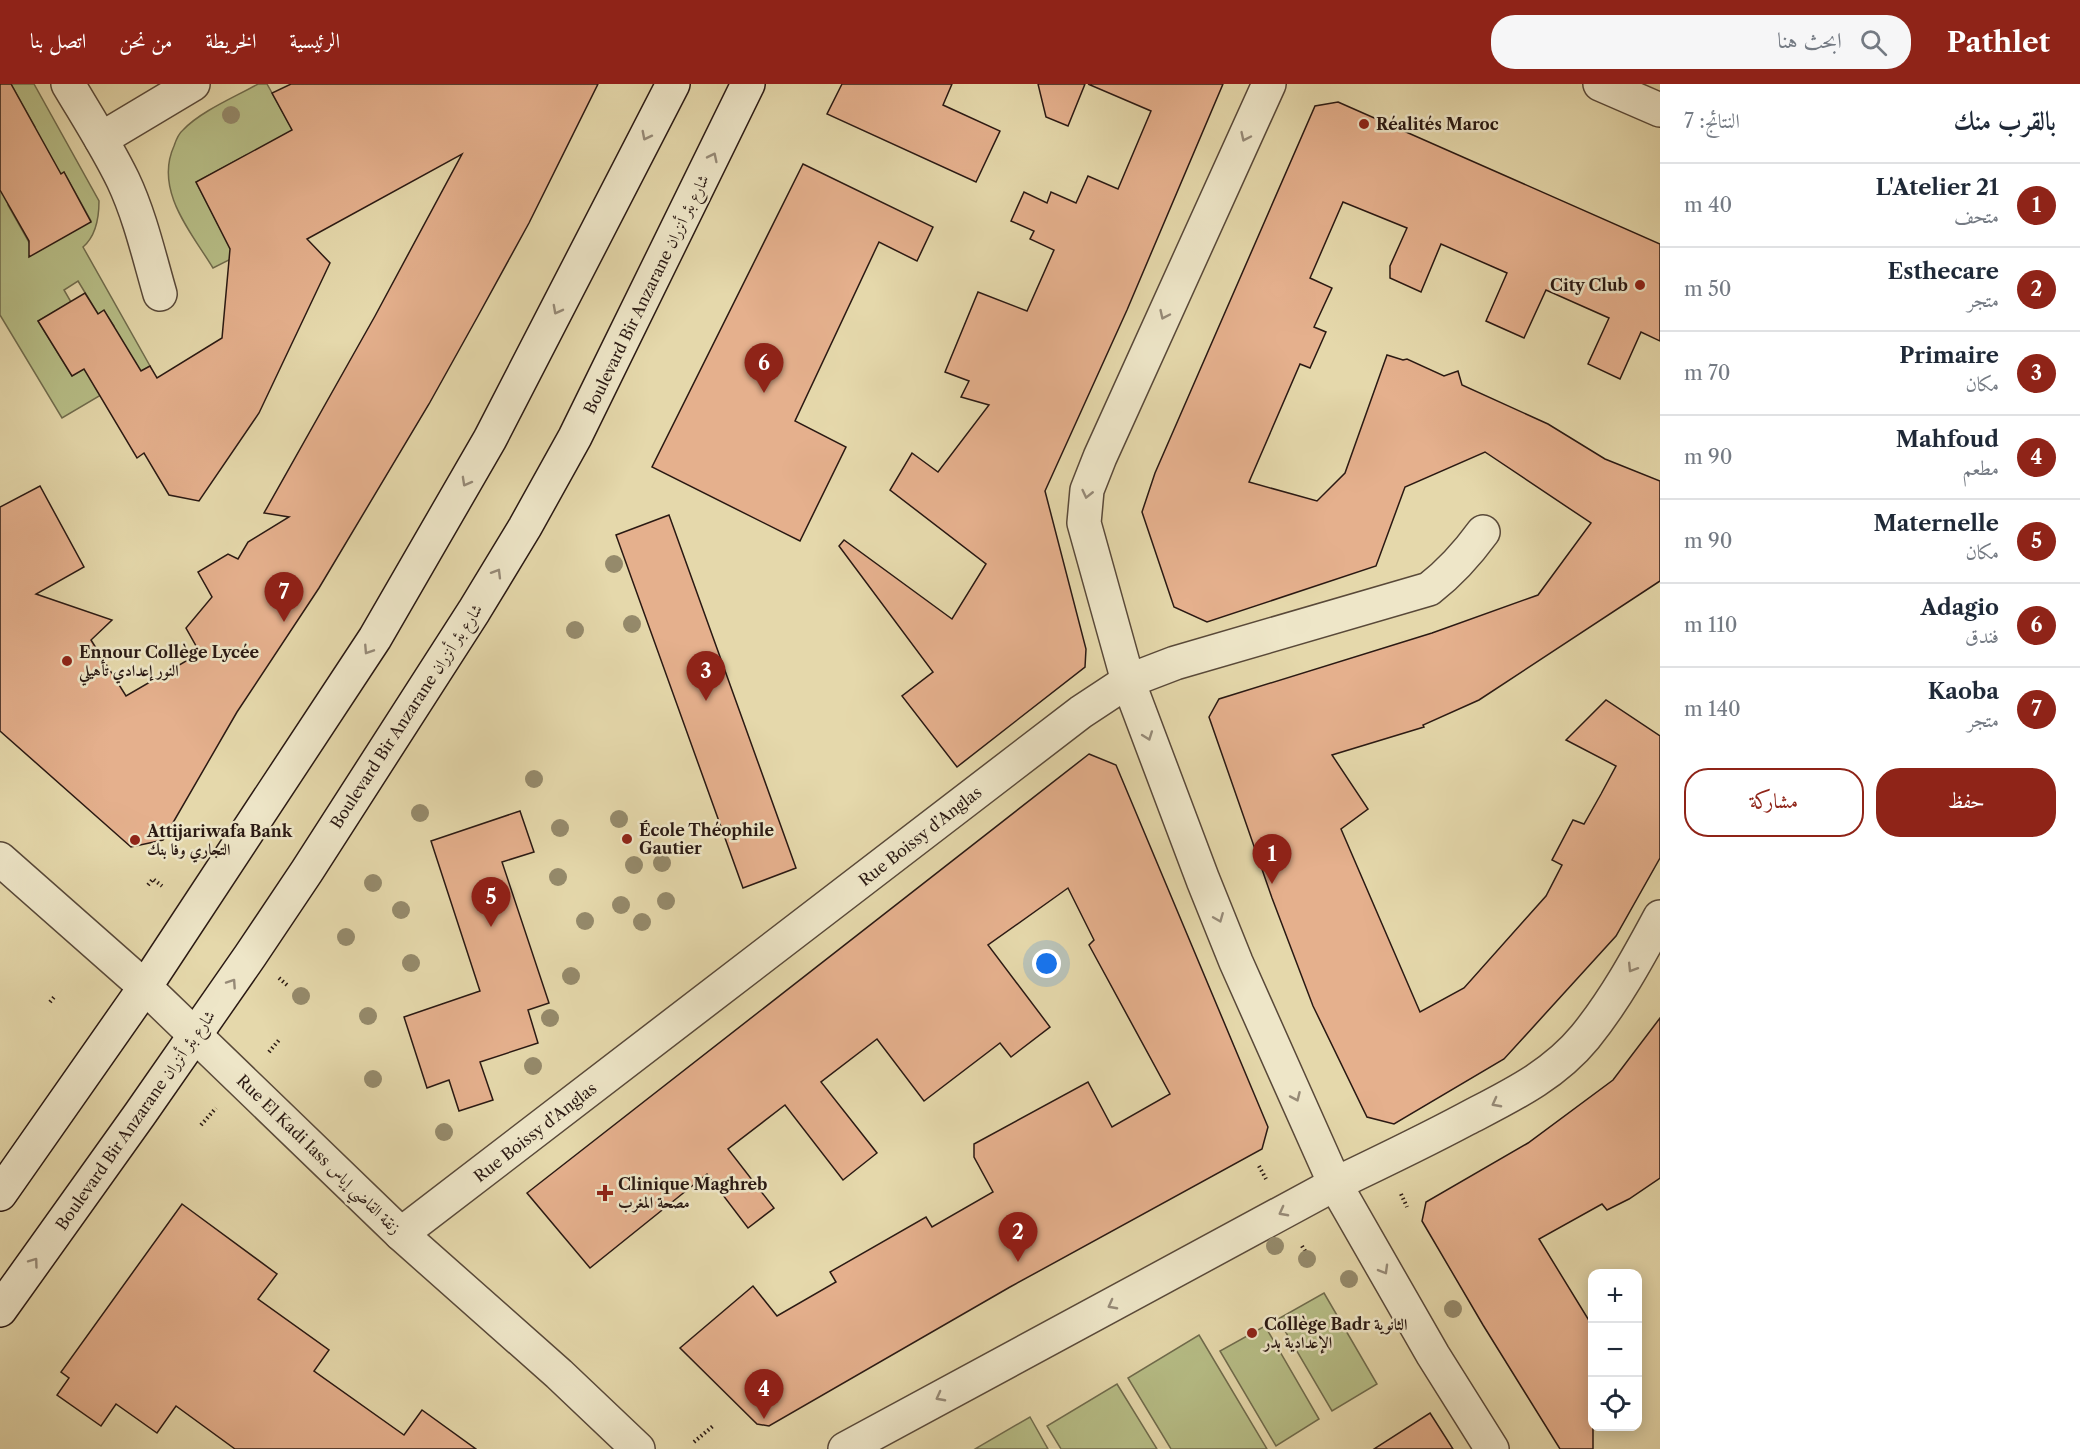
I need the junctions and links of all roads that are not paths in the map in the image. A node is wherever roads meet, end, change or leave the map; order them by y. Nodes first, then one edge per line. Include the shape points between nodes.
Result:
1 (68, 84) edge
2 (193, 84) edge
3 (673, 84) edge
4 (748, 84) edge
5 (1269, 84) edge
6 (1600, 84) edge
7 (1660, 110) edge
8 (101, 140) junction
9 (160, 294) dead end
10 (1483, 532) dead end
11 (1128, 681) junction
12 (0, 858) edge
13 (1660, 917) edge
14 (145, 987) junction
15 (196, 1036) junction
16 (1335, 1184) junction
17 (0, 1194) edge
18 (401, 1234) junction
19 (0, 1310) edge
20 (638, 1449) edge
21 (845, 1449) edge
22 (1491, 1449) edge

1 - 8 street
2 - 8 street
3 -> 14 street via 506,408 434,538 375,638
15 -> 4 street, Boulevard Bir Anzarane شارع بئر أنزران via 307,871 525,527 616,356
5 -> 11 street via 1087,490 1084,523
6 - 7 street
8 - 9 street via 131,201
10 - 11 street, Rue Boissy d’Anglas via 1463,560 1429,589 1175,663
11 -> 16 street via 1236,962
11 - 18 street, Rue Boissy d’Anglas via 1081,712
12 - 14 street, Rue El Kadi Iass زنقة القاضي إياس
13 -> 16 street via 1613,997 1585,1037 1558,1064 1525,1089
14 - 15 street, Rue El Kadi Iass زنقة القاضي إياس
14 - 17 street
15 - 18 street, Rue El Kadi Iass زنقة القاضي إياس
19 -> 15 street, Boulevard Bir Anzarane شارع بئر أنزران
16 -> 21 street
16 -> 22 street
18 - 20 street, Rue El Kadi Iass زنقة القاضي إياس

